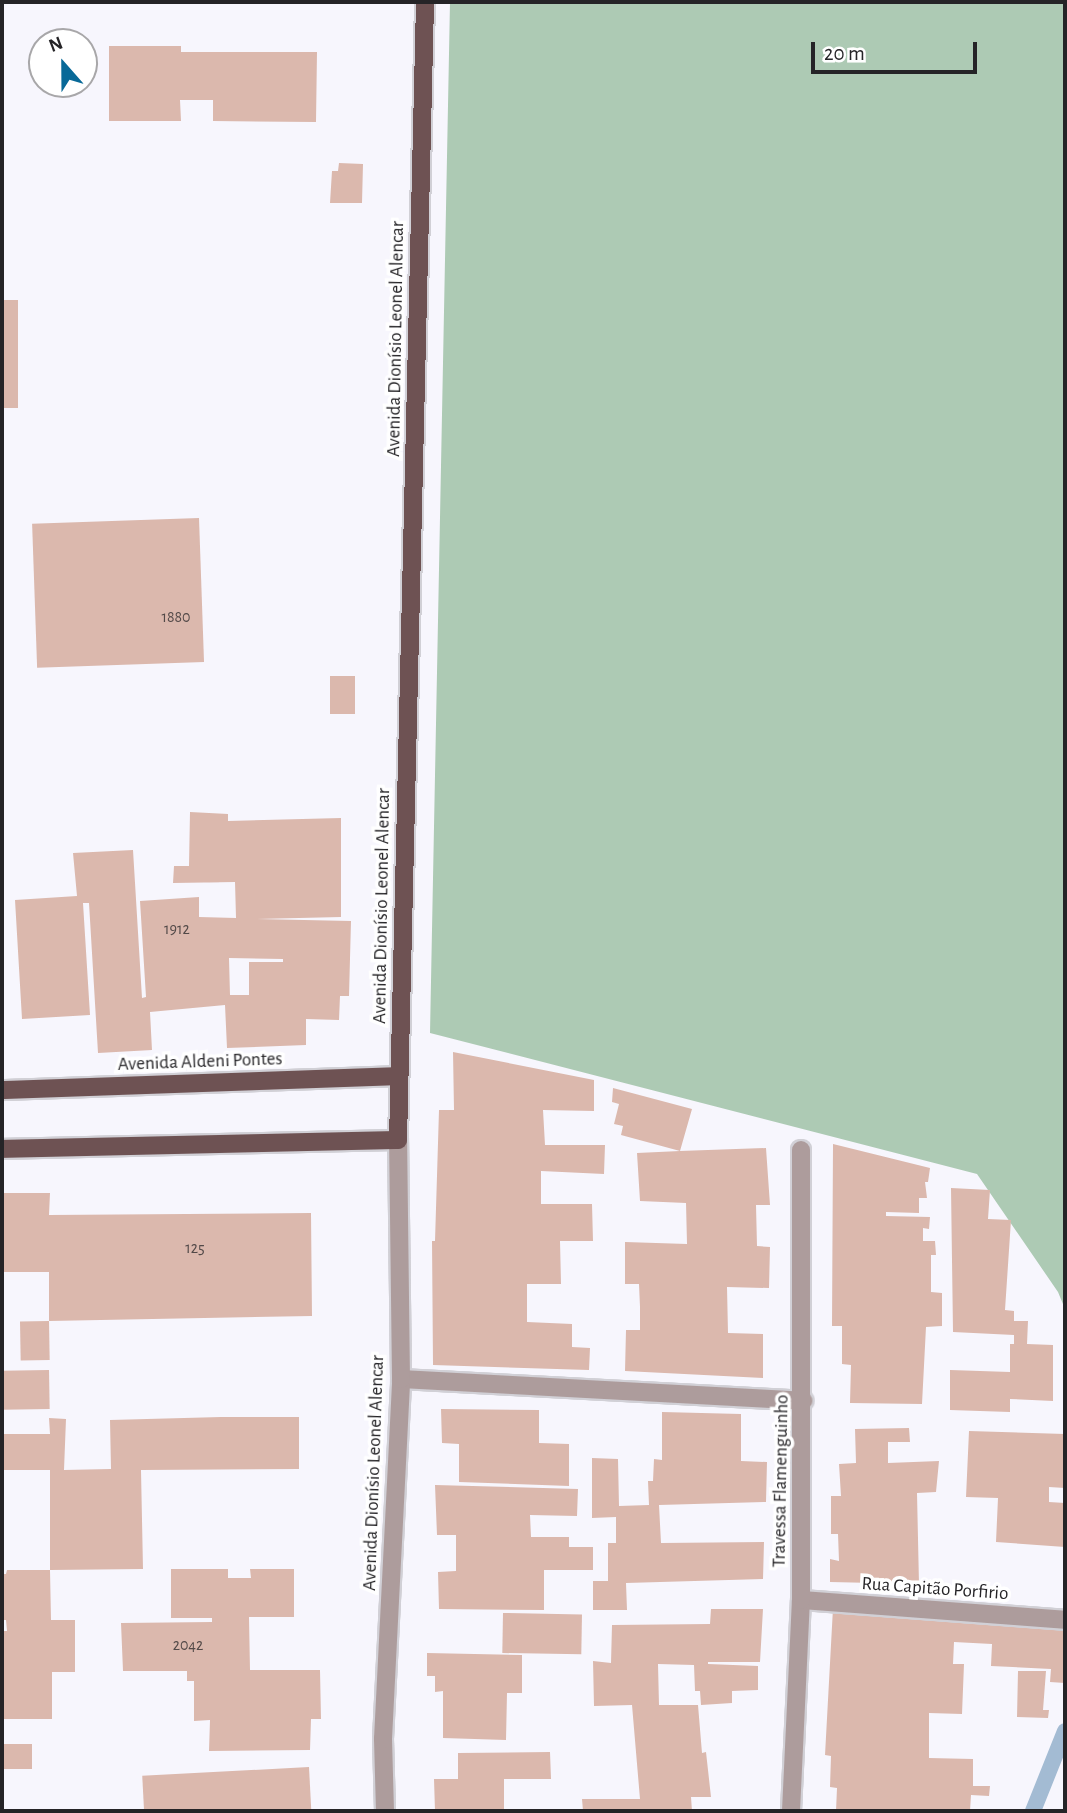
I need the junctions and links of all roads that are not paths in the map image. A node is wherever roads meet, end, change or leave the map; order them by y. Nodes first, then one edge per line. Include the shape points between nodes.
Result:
1 (425, 2) edge
2 (399, 1076) junction
3 (2, 1090) edge
4 (398, 1140) junction
5 (2, 1149) edge
6 (801, 1150) dead end
7 (401, 1379) junction
8 (803, 1401) junction
9 (801, 1600) junction
10 (1065, 1620) edge
11 (385, 1811) edge
12 (791, 1811) edge

1 - 2 main road, Avenida Dionísio Leonel Alencar
2 - 3 main road, Avenida Aldeni Pontes
2 - 4 main road, Avenida Dionísio Leonel Alencar
4 - 5 main road
4 - 7 street, Avenida Dionísio Leonel Alencar
6 - 8 street, Travessa Flamenguinho
7 - 8 street
7 - 11 street, Avenida Dionísio Leonel Alencar via 383,1739
8 - 9 street, Travessa Flamenguinho
9 - 10 street, Rua Capitão Porfirio
9 - 12 street, Travessa Flamenguinho

